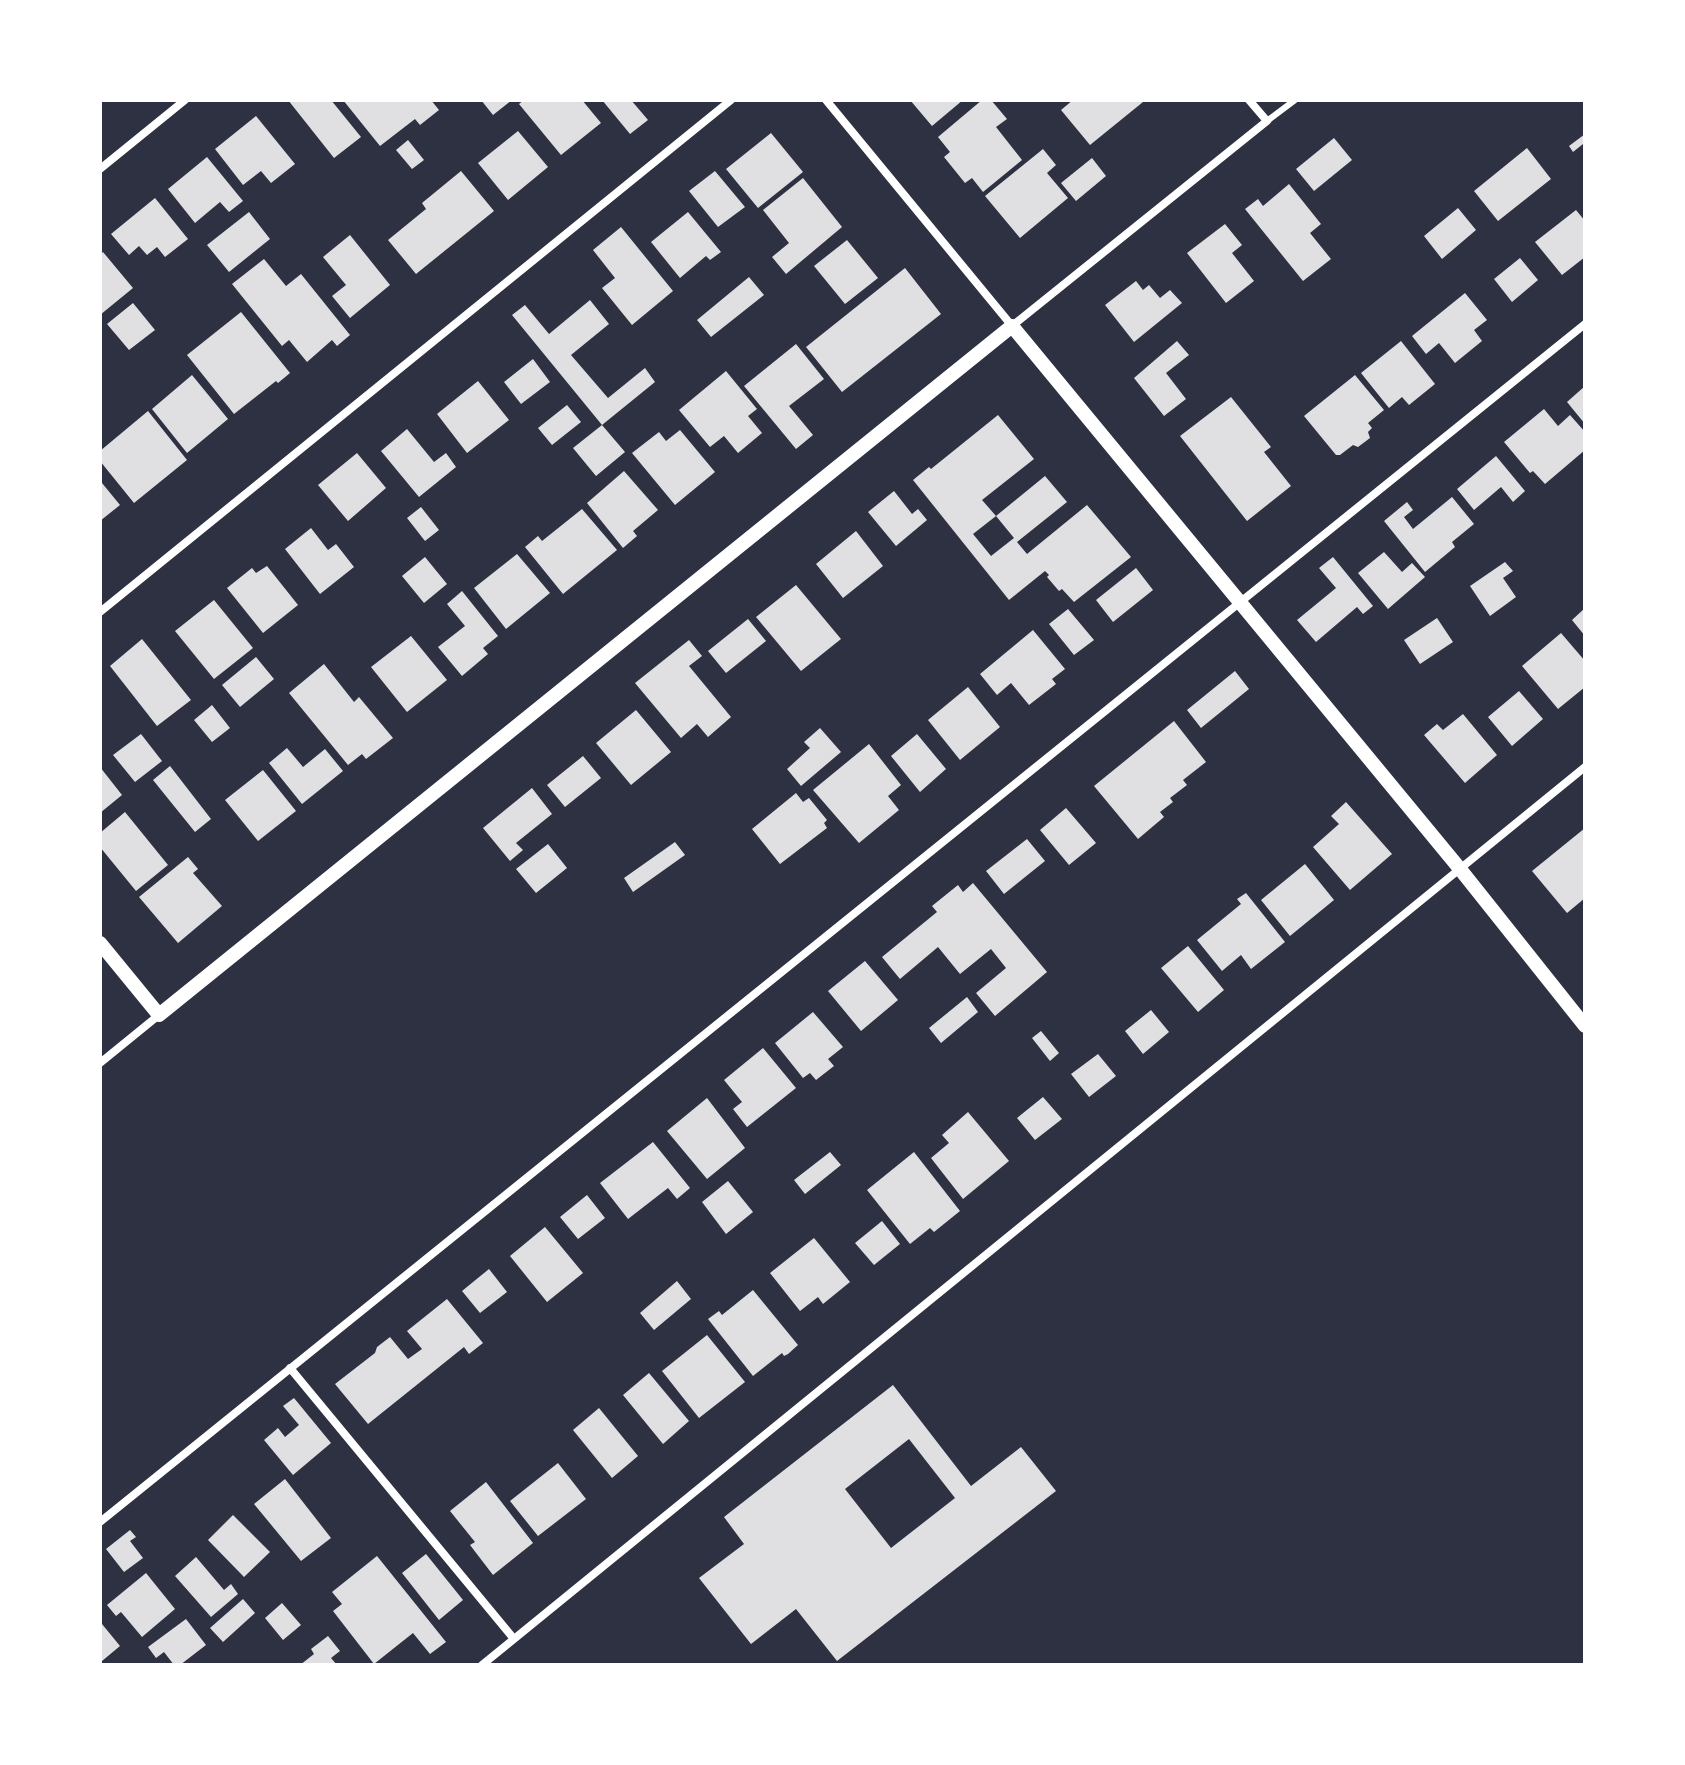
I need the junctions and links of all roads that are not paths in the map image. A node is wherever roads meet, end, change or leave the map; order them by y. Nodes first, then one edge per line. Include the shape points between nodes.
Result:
1 (185, 100) edge
2 (731, 100) edge
3 (826, 100) edge
4 (1249, 100) edge
5 (1295, 100) edge
6 (1267, 121) junction
7 (100, 169) edge
8 (1585, 324) edge
9 (1012, 326) junction
10 (1240, 602) junction
11 (100, 612) edge
12 (1585, 767) edge
13 (1460, 869) junction
14 (100, 943) edge
15 (159, 1015) junction
16 (1585, 1026) edge
17 (100, 1063) edge
18 (290, 1368) junction
19 (100, 1522) edge
20 (514, 1639) junction
21 (482, 1665) edge

1 - 7 street
2 - 11 street
3 - 9 street
4 - 6 street
5 - 6 lane
6 - 9 street
8 - 10 street
9 - 10 street
9 - 15 street
10 - 13 street
10 - 18 street
12 - 13 street
13 - 16 street
13 - 20 street
14 - 15 street
15 - 17 street
18 - 19 street
18 - 20 street
20 - 21 street

